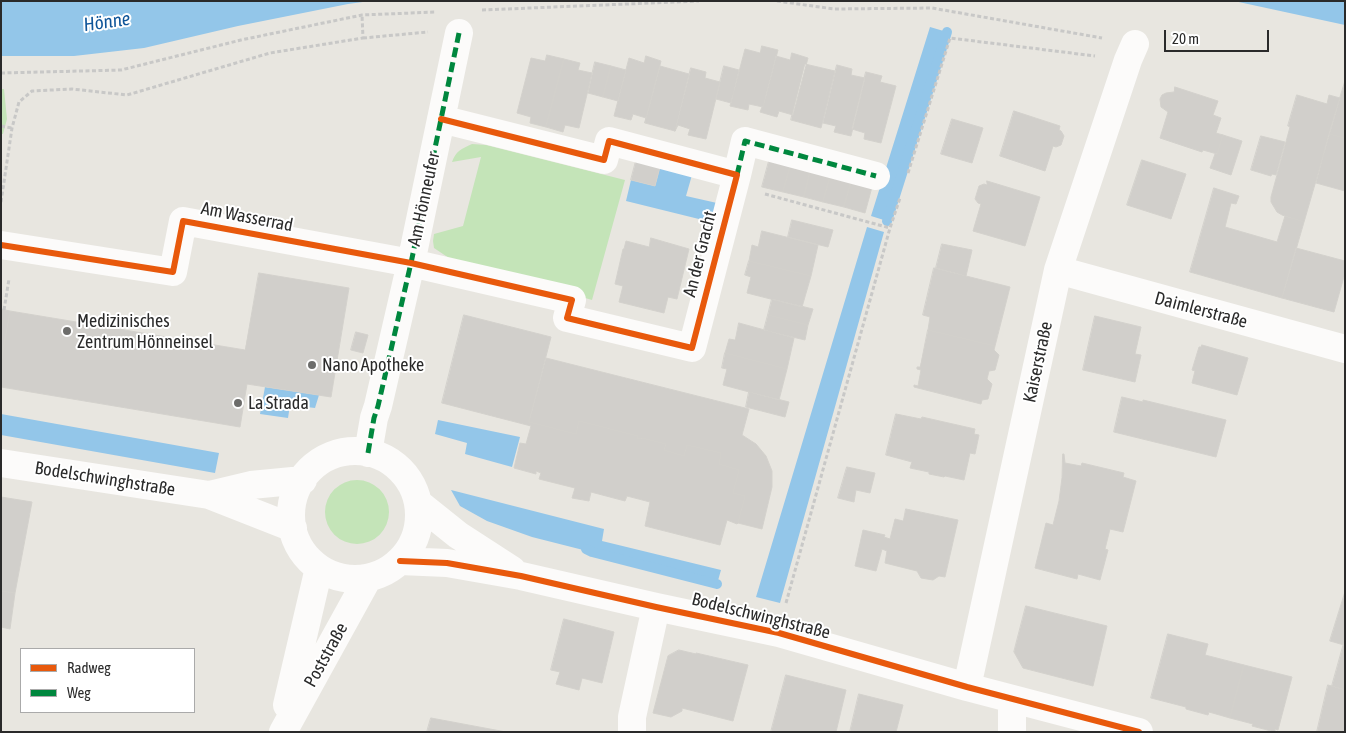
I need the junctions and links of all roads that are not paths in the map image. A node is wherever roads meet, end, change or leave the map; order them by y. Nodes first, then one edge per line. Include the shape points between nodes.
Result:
1 (459, 33) dead end
2 (1132, 52) road end
3 (441, 119) junction
4 (876, 176) dead end
5 (735, 180) junction
6 (1, 245) edge
7 (411, 263) junction
8 (1058, 270) junction
9 (1344, 348) edge
10 (368, 453) junction
11 (1, 463) edge
12 (303, 480) junction
13 (209, 495) junction
14 (418, 503) junction
15 (293, 528) junction
16 (400, 561) junction
17 (320, 568) junction
18 (521, 576) junction
19 (368, 578) junction
20 (656, 607) junction
21 (967, 687) junction
22 (1012, 699) junction
23 (282, 732) edge
24 (632, 732) edge
25 (1012, 732) edge
26 (1139, 732) edge

1 - 3 street, Am Hönneufer
2 - 8 street, Kaiserstraße
3 - 5 street via 604,160 609,141
3 - 7 street, Am Hönneufer
4 - 5 street, An der Gracht via 745,141
5 - 7 street, An der Gracht via 692,348 567,318 572,300
6 - 7 street, Am Wasserrad via 173,272 183,220
7 - 10 street, Am Hönneufer
8 - 9 street, Daimlerstraße
8 - 21 street, Kaiserstraße
10 - 12 street, Bodelschwinghstraße via 343,452 331,456 310,470
10 - 14 street, Bodelschwinghstraße via 386,459 401,470 415,491
11 - 13 street, Bodelschwinghstraße
12 - 13 street, Bodelschwinghstraße via 251,485
12 - 15 street, Bodelschwinghstraße via 293,503
13 - 15 street, Bodelschwinghstraße
14 - 16 street, Bodelschwinghstraße via 418,528
14 - 18 street, Bodelschwinghstraße via 458,535
15 - 17 street, Bodelschwinghstraße via 302,551
16 - 18 street, Bodelschwinghstraße via 447,563
16 - 19 street, Bodelschwinghstraße
17 - 19 street, Bodelschwinghstraße via 343,578
17 - 23 street, Poststraße
18 - 20 street, Bodelschwinghstraße
19 - 23 street, Poststraße
20 - 21 street, Bodelschwinghstraße via 779,633
20 - 24 street via 632,717
21 - 22 street, Bodelschwinghstraße
22 - 25 street
22 - 26 street, Bodelschwinghstraße

